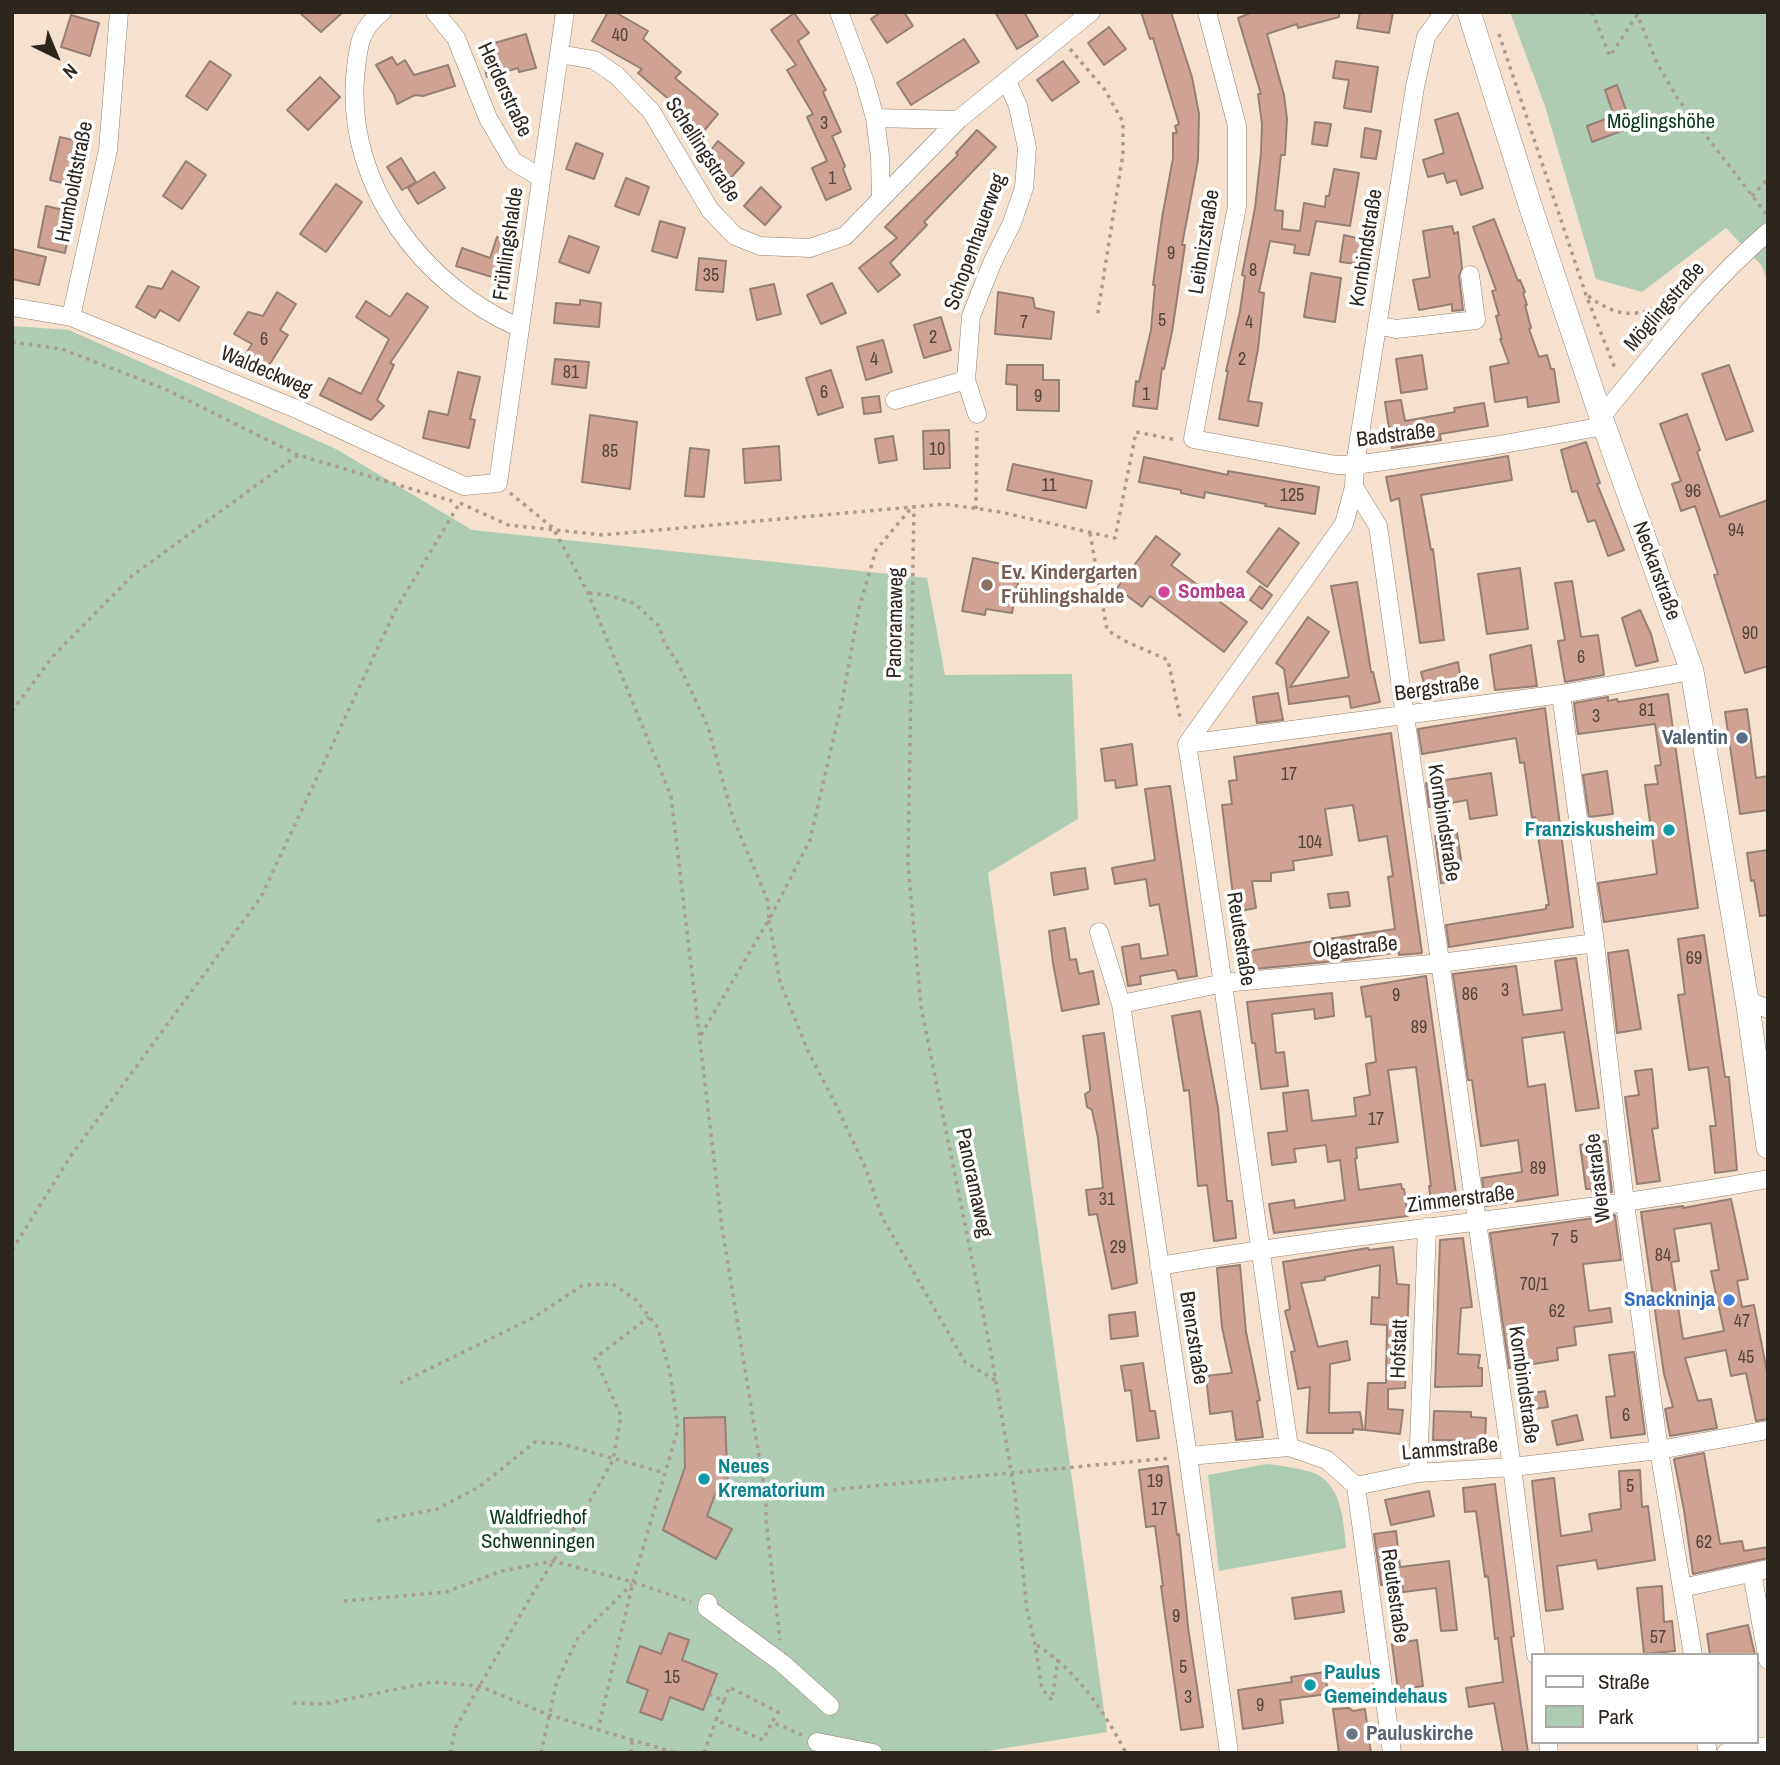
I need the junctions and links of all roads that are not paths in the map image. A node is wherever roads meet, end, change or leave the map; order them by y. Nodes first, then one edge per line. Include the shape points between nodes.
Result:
1 (119, 12) edge
2 (382, 12) edge
3 (435, 12) edge
4 (565, 12) edge
5 (839, 12) edge
6 (1091, 12) edge
7 (1207, 12) edge
8 (1444, 12) edge
9 (1469, 12) edge
10 (1072, 18) edge
11 (559, 54) junction
12 (1007, 81) junction
13 (875, 118) junction
14 (958, 120) junction
15 (541, 178) junction
16 (881, 199) junction
17 (1768, 232) edge
18 (1470, 275) dead end
19 (12, 307) edge
20 (71, 317) junction
21 (1377, 325) junction
22 (520, 328) junction
23 (967, 380) junction
24 (895, 401) dead end
25 (978, 414) road end
26 (1603, 421) junction
27 (1186, 440) joint
28 (1355, 466) junction
29 (498, 483) joint
30 (1354, 486) junction
31 (1692, 671) junction
32 (1561, 694) junction
33 (1404, 716) junction
34 (1188, 744) junction
35 (1099, 932) dead end
36 (1595, 943) junction
37 (1441, 963) junction
38 (1224, 984) junction
39 (1121, 1004) junction
40 (1758, 1005) edge
41 (1765, 1094) edge
42 (1768, 1147) edge
43 (1768, 1179) edge
44 (1625, 1203) junction
45 (1475, 1220) junction
46 (1427, 1227) junction
47 (1259, 1249) junction
48 (1159, 1266) junction
49 (1768, 1430) edge
50 (1289, 1447) junction
51 (1659, 1450) junction
52 (1188, 1456) junction
53 (1512, 1467) junction
54 (1418, 1473) junction
55 (1356, 1486) junction
56 (1760, 1571) edge
57 (1682, 1588) junction
58 (707, 1606) road end
59 (1536, 1653) edge
60 (1693, 1653) edge
61 (1768, 1660) edge
62 (830, 1706) dead end
63 (817, 1742) road end
64 (1768, 1746) edge
65 (873, 1753) edge
66 (1229, 1753) edge
67 (1392, 1753) edge
68 (1726, 1753) edge

1 - 20 street, Humboldtstraße via 108,150
2 - 22 street via 369,22 358,45 354,98 364,155 382,205 437,275 494,317
3 - 15 street, Herderstraße via 456,38 488,118 513,161
4 - 11 street, Frühlingshalde
5 - 13 street
6 - 10 street, Schellingstraße
7 - 27 street, Leibnizstraße via 1237,126 1237,206
8 - 21 street, Kornbindstraße via 1426,37 1415,87
9 - 26 main road, Neckarstraße
10 - 12 street, Schellingstraße via 1060,37
11 - 15 street, Frühlingshalde
11 - 16 street, Schellingstraße via 594,60 616,75 651,111 710,210 736,236 760,246 810,248 845,236
12 - 14 street, Schellingstraße
12 - 23 street, Schopenhauerweg via 1027,148 1024,188 971,316
13 - 14 street
13 - 16 street
14 - 16 street, Schellingstraße
15 - 22 street, Frühlingshalde
17 - 26 street, Möglingstraße via 1695,305
18 - 21 street via 1476,320 1396,329
19 - 20 street, Waldeckweg
20 - 29 street, Waldeckweg via 299,410 464,486
21 - 28 street, Kornbindstraße
22 - 29 street, Frühlingshalde
23 - 24 street
23 - 25 street, Schopenhauerweg
26 - 28 street, Badstraße via 1493,446
26 - 31 main road, Neckarstraße
27 - 28 street, Badstraße
28 - 30 street, Kornbindstraße
30 - 33 street, Kornbindstraße via 1378,526
30 - 34 street via 1344,524
31 - 32 street, Bergstraße
31 - 40 main road, Neckarstraße
32 - 33 street, Bergstraße
32 - 36 street, Werastraße
33 - 34 street, Bergstraße
33 - 37 street, Kornbindstraße
34 - 38 street, Reutestraße
35 - 39 street, Brenzstraße
36 - 37 street, Olgastraße
36 - 44 street, Werastraße
37 - 38 street, Olgastraße
37 - 45 street, Kornbindstraße
38 - 39 street, Olgastraße
38 - 47 street, Reutestraße
39 - 48 street, Brenzstraße
40 - 41 main road, Neckarstraße
41 - 42 main road, Neckarstraße
43 - 44 street, Zimmerstraße
44 - 45 street, Zimmerstraße
44 - 51 street, Werastraße
45 - 46 street, Zimmerstraße
45 - 53 street, Kornbindstraße
46 - 47 street, Zimmerstraße
46 - 54 street, Hofstatt
47 - 48 street, Zimmerstraße
47 - 50 street, Reutestraße
48 - 52 street, Brenzstraße
49 - 51 street, Lammstraße
50 - 52 street
50 - 55 street via 1327,1460
51 - 53 street, Lammstraße
51 - 57 street, Werastraße
52 - 66 street, Brenzstraße
53 - 54 street, Lammstraße
53 - 59 street, Kornbindstraße
54 - 55 street, Lammstraße
55 - 67 street, Reutestraße
56 - 57 street
56 - 61 street
57 - 60 street, Werastraße
58 - 62 street
63 - 65 street
64 - 68 street

